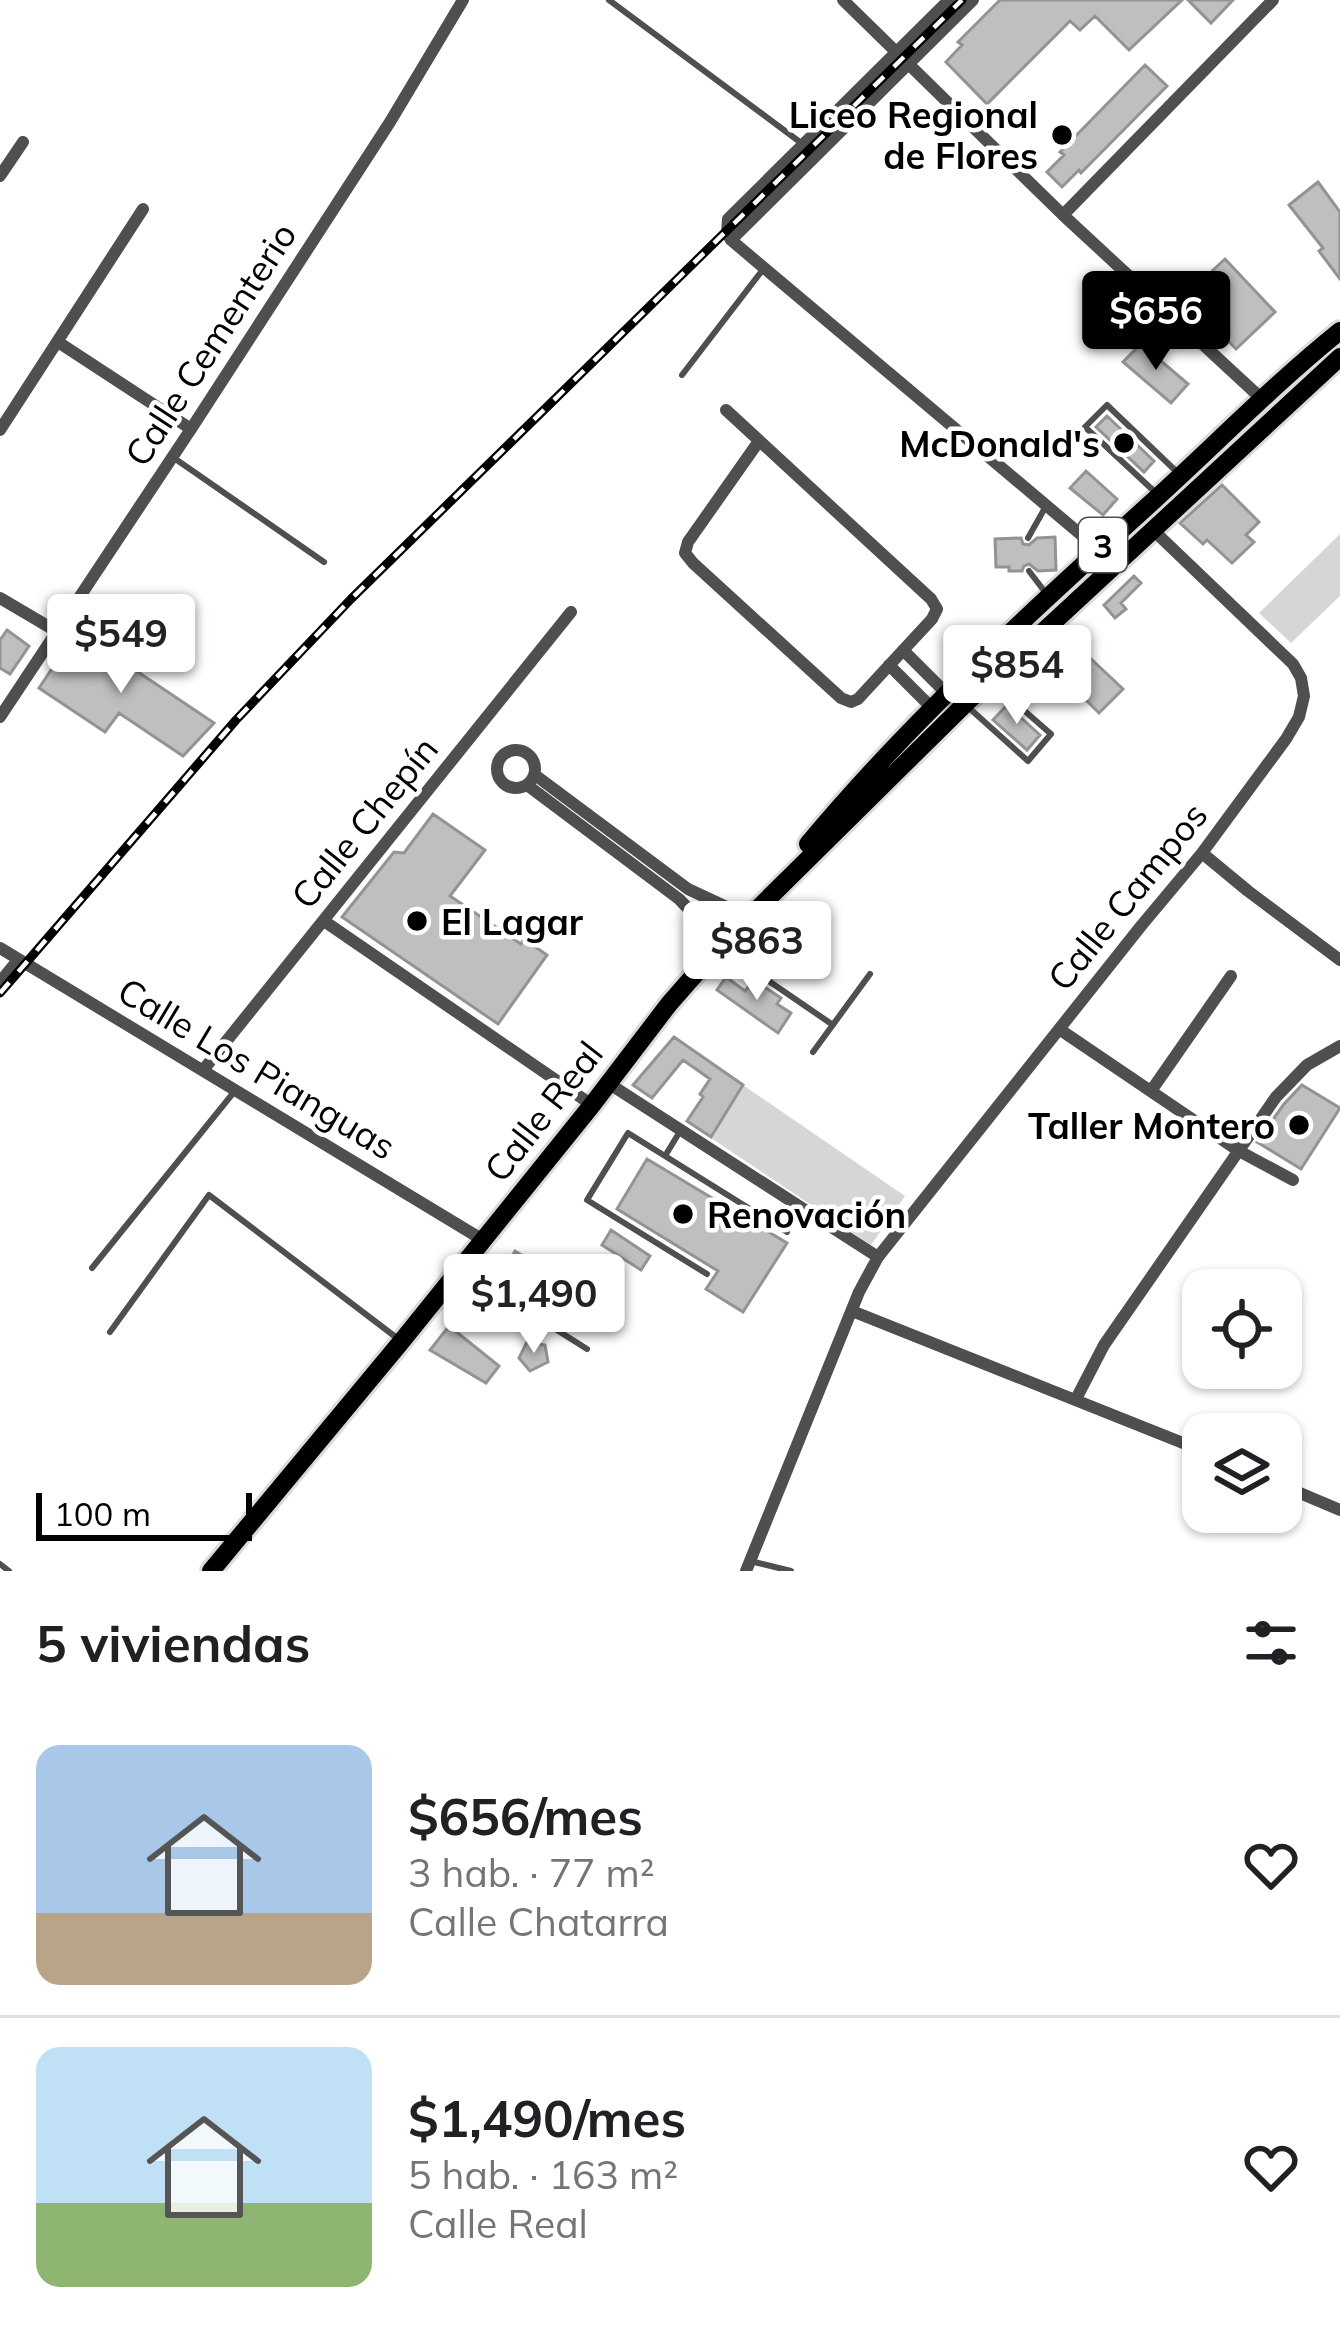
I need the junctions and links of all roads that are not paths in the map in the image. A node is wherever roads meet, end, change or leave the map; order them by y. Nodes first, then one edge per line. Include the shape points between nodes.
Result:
1 (463, 0) edge
2 (610, 0) edge
3 (843, 0) edge
4 (950, 0) edge
5 (973, 0) edge
6 (1273, 0) edge
7 (902, 59) junction
8 (23, 142) dead end
9 (803, 145) junction
10 (816, 154) junction
11 (0, 176) edge
12 (143, 209) dead end
13 (1063, 215) junction
14 (731, 240) junction
15 (764, 268) junction
16 (1340, 331) edge
17 (58, 342) junction
18 (1340, 356) edge
19 (682, 375) dead end
20 (1263, 400) junction
21 (726, 410) dead end
22 (191, 429) junction
23 (0, 430) edge
24 (759, 441) junction
25 (1237, 451) junction
26 (172, 457) junction
27 (1200, 459) junction
28 (1181, 476) junction
29 (1159, 496) junction
30 (1046, 506) junction
31 (1154, 530) junction
32 (1028, 538) dead end
33 (1098, 549) junction
34 (324, 562) dead end
35 (1029, 571) dead end
36 (1048, 596) junction
37 (0, 598) edge
38 (571, 612) dead end
39 (1052, 624) junction
40 (56, 631) junction
41 (903, 650) junction
42 (890, 665) junction
43 (990, 681) junction
44 (945, 692) junction
45 (965, 704) junction
46 (931, 707) junction
47 (0, 717) edge
48 (531, 780) dead end
49 (1202, 854) junction
50 (683, 894) junction
51 (748, 917) junction
52 (324, 921) junction
53 (721, 946) junction
54 (0, 948) edge
55 (18, 960) junction
56 (1340, 960) edge
57 (870, 974) dead end
58 (1231, 976) dead end
59 (0, 982) edge
60 (832, 1025) junction
61 (1059, 1029) junction
62 (1340, 1046) edge
63 (813, 1052) dead end
64 (204, 1069) junction
65 (608, 1083) junction
66 (236, 1089) junction
67 (1151, 1091) junction
68 (592, 1105) junction
69 (681, 1130) junction
70 (1239, 1150) junction
71 (665, 1156) junction
72 (1293, 1180) dead end
73 (788, 1232) dead end
74 (483, 1240) junction
75 (878, 1257) junction
76 (92, 1268) dead end
77 (460, 1269) junction
78 (707, 1274) dead end
79 (852, 1311) junction
80 (110, 1332) dead end
81 (401, 1342) junction
82 (586, 1349) dead end
83 (1076, 1399) junction
84 (1182, 1442) edge
85 (1302, 1495) edge
86 (1340, 1510) edge
87 (0, 1564) edge
88 (748, 1566) edge
89 (9, 1571) edge
90 (211, 1571) edge
91 (791, 1571) edge

1 - 22 street, Calle Cementerio
2 - 9 lane
3 - 7 street
4 - 7 street
5 - 7 street
6 - 13 street
7 - 9 street
7 - 10 street
7 - 13 street
8 - 11 street
9 - 10 lane
9 - 14 street via 728,219
10 - 14 street
12 - 17 street
13 - 20 street
14 - 15 street
15 - 19 lane
15 - 30 street
16 - 20 main road, Calle Real / 3
17 - 22 street
17 - 23 street
18 - 20 main road via 1281,397
18 - 25 main road, Calle Real / 3
20 - 25 main road
20 - 27 main road, Calle Real / 3
21 - 24 street
22 - 26 street, Calle Cementerio
24 - 41 street via 931,599 932,619
24 - 42 street via 685,553 841,698 858,699
25 - 31 main road, Calle Real / 3
26 - 34 lane
26 - 40 street, Calle Cementerio
27 - 28 main road, Calle Real / 3
27 - 31 main road via 1152,518
28 - 29 main road, Calle Real / 3
28 - 29 lane via 1107,405 1084,427
29 - 33 main road, Calle Real / 3
30 - 32 lane
30 - 33 street
31 - 33 main road via 1114,550
31 - 39 main road, Calle Real / 3
31 - 49 street, Calle Campos via 1280,650 1303,687 1292,730
33 - 36 main road, Calle Real / 3
33 - 39 main road via 1096,566
35 - 36 lane
36 - 44 main road, Calle Real / 3
37 - 40 street
38 - 52 street, Calle Chepín
39 - 43 main road, Calle Real / 3
40 - 47 street, Calle Cementerio
41 - 42 street
41 - 44 street
42 - 46 street
43 - 45 main road, Calle Real / 3
43 - 45 lane via 1051,734 1028,760
44 - 46 main road, Calle Real / 3
45 - 51 main road, Calle Real / 3
46 - 51 main road, Calle Real / 3
48 - 50 street
49 - 56 street
49 - 61 street, Calle Campos
50 - 51 street
50 - 53 street
51 - 53 main road, Calle Real / 3
52 - 64 street, Calle Chepín
52 - 68 street
53 - 60 lane
53 - 65 main road, Calle Real / 3
54 - 55 street, Calle Los Pianguas
55 - 59 street
55 - 64 street, Calle Los Pianguas
57 - 60 lane
58 - 67 street
60 - 63 lane
61 - 67 street
61 - 75 street, Calle Campos
62 - 70 street via 1291,1079
64 - 66 street, Calle Los Pianguas
65 - 68 main road, Calle Real / 3
65 - 69 street
66 - 74 street, Calle Los Pianguas
66 - 76 lane
67 - 70 street
68 - 74 main road, Calle Real / 3
69 - 71 lane
69 - 75 street
70 - 72 street
70 - 83 street via 1104,1345
71 - 73 lane
71 - 78 lane via 628,1133 587,1200
74 - 77 main road, Calle Real / 3
75 - 79 street, Calle Campos
77 - 81 main road, Calle Real / 3
77 - 82 lane
79 - 83 street
79 - 88 street, Calle Campos
80 - 81 lane via 209,1195
81 - 90 main road, Calle Real / 3
83 - 84 street
85 - 86 street
87 - 89 lane
88 - 91 lane

